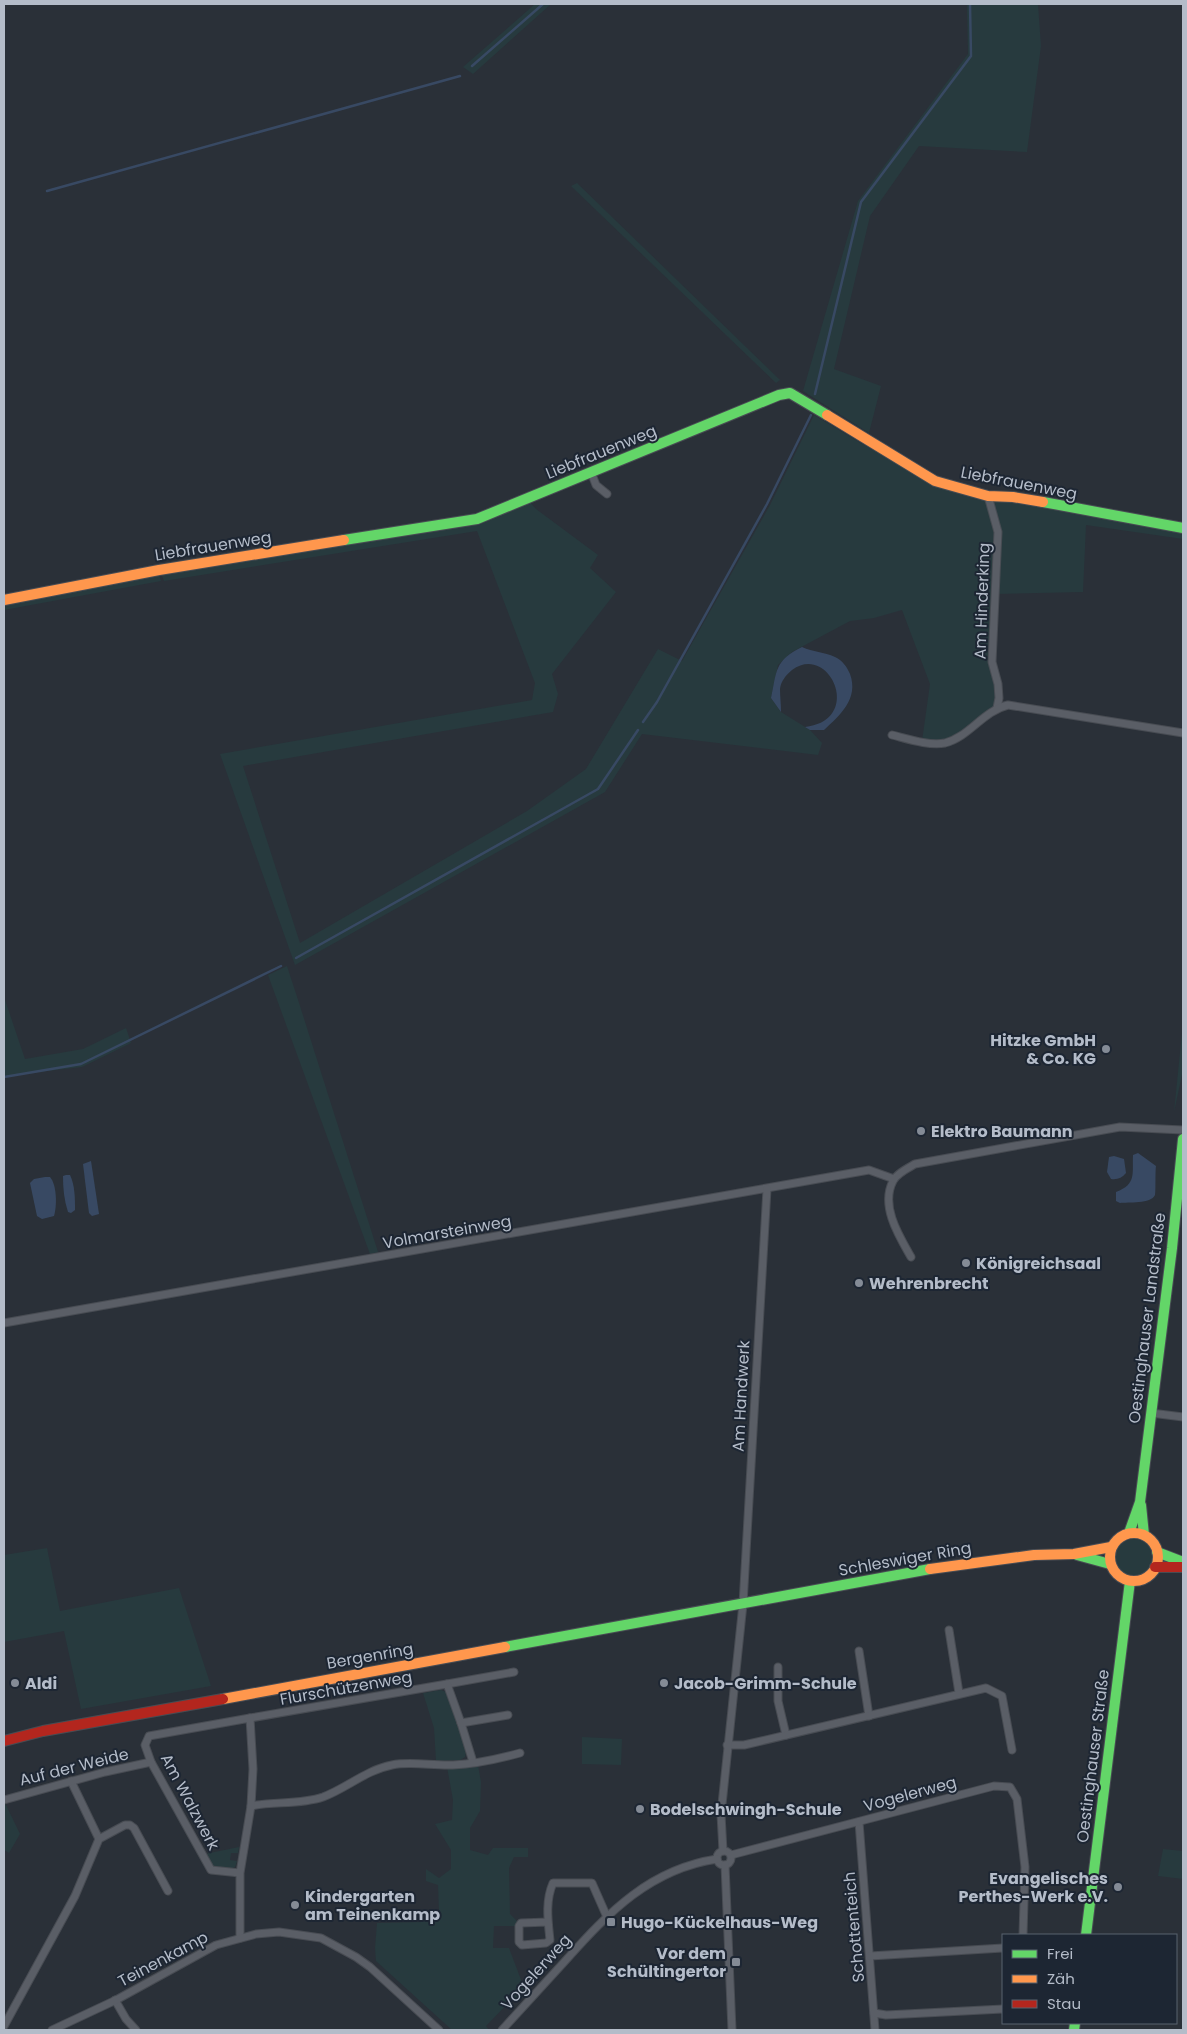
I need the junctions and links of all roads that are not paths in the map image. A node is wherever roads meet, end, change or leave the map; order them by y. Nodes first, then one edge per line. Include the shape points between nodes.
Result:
1 (591, 472) junction
2 (608, 494) dead end
3 (988, 496) junction
4 (1183, 528) edge
5 (4, 600) edge
6 (996, 708) junction
7 (1183, 733) edge
8 (892, 735) dead end
9 (1183, 1130) edge
10 (1183, 1139) edge
11 (894, 1179) junction
12 (767, 1189) junction
13 (911, 1257) dead end
14 (4, 1323) edge
15 (1150, 1413) junction
16 (1183, 1417) edge
17 (1140, 1502) junction
18 (1129, 1533) junction
19 (1144, 1535) junction
20 (1111, 1547) junction
21 (1157, 1552) junction
22 (1074, 1554) junction
23 (1183, 1562) edge
24 (1110, 1564) junction
25 (1156, 1567) junction
26 (1183, 1567) edge
27 (1130, 1581) junction
28 (743, 1604) junction
29 (949, 1630) dead end
30 (859, 1651) dead end
31 (778, 1667) dead end
32 (514, 1672) dead end
33 (447, 1684) junction
34 (959, 1694) junction
35 (508, 1715) dead end
36 (869, 1716) junction
37 (250, 1718) junction
38 (461, 1723) junction
39 (786, 1735) junction
40 (4, 1741) edge
41 (727, 1745) junction
42 (1012, 1750) dead end
43 (520, 1754) dead end
44 (151, 1762) junction
45 (473, 1762) junction
46 (71, 1781) junction
47 (4, 1800) edge
48 (251, 1806) junction
49 (859, 1822) junction
50 (100, 1840) junction
51 (723, 1851) junction
52 (731, 1855) junction
53 (717, 1859) junction
54 (725, 1865) junction
55 (240, 1873) junction
56 (168, 1891) dead end
57 (606, 1916) junction
58 (548, 1922) junction
59 (1023, 1934) edge
60 (1086, 1934) edge
61 (240, 1938) junction
62 (1002, 1948) edge
63 (870, 1956) junction
64 (115, 2000) junction
65 (1002, 2009) edge
66 (874, 2013) junction
67 (4, 2026) edge
68 (52, 2030) edge
69 (136, 2030) edge
70 (440, 2030) edge
71 (502, 2030) edge
72 (732, 2030) edge
73 (875, 2030) edge

1 - 2 street via 596,485
1 - 3 street, Liebfrauenweg via 790,393 935,480
1 - 5 street, Liebfrauenweg via 478,519 159,570
3 - 4 street, Liebfrauenweg via 1013,497
3 - 6 street, Am Hinderking via 998,532 992,662 998,684
6 - 7 street via 1008,705
6 - 8 street via 956,739 944,743
9 - 11 street via 1120,1127 915,1164
10 - 15 street, Oestinghauser Landstraße
11 - 12 street, Volmarsteinweg via 869,1170
11 - 13 street via 888,1197 896,1230
12 - 14 street, Volmarsteinweg
12 - 28 street, Am Handwerk
15 - 16 street
15 - 17 street, Oestinghauser Landstraße
17 - 18 street, Oestinghauser Landstraße
17 - 19 street, Oestinghauser Landstraße
18 - 19 street
18 - 20 street
19 - 21 street via 1155,1545
20 - 22 street, Schleswiger Ring
20 - 24 street
21 - 23 street
21 - 25 street
22 - 24 street, Schleswiger Ring
22 - 28 street, Schleswiger Ring via 981,1561
24 - 27 street via 1121,1578
25 - 26 street
25 - 27 street via 1145,1578
27 - 60 street, Oestinghauser Straße
28 - 40 street, Bergenring via 62,1727
28 - 41 street
29 - 34 street
30 - 36 street
31 - 39 street via 778,1701
32 - 33 street, Flurschützenweg
33 - 37 street, Flurschützenweg
33 - 38 street
34 - 36 street
34 - 42 street via 986,1688 1002,1696
35 - 38 street
36 - 39 street
37 - 44 street, Am Walzwerk via 149,1736 146,1745
37 - 48 street, Am Walzwerk
38 - 45 street
39 - 41 street via 744,1745
41 - 51 street via 721,1814
43 - 45 street
44 - 46 street, Auf der Weide
44 - 55 street, Am Walzwerk via 211,1870
45 - 48 street via 393,1764 320,1798
46 - 47 street, Auf der Weide
46 - 50 street
48 - 55 street, Am Walzwerk
49 - 52 street, Vogelerweg
49 - 59 street, Vogelerweg via 994,1786 1010,1787 1017,1799 1026,1867
49 - 63 street, Schottenteich
50 - 56 street via 125,1825 134,1828
50 - 67 street via 75,1896
51 - 52 street
51 - 53 street
52 - 54 street
53 - 54 street
53 - 57 street, Vogelerweg via 701,1861 655,1879
54 - 72 street
55 - 61 street, Am Walzwerk
57 - 58 street via 592,1883 554,1883 548,1894
57 - 71 street, Vogelerweg
58 - 58 street via 521,1923 518,1926 519,1942 522,1945 546,1943 550,1940
61 - 64 street, Teinenkamp via 216,1945
61 - 70 street, Teinenkamp via 279,1932 321,1938 367,1964
62 - 63 street
63 - 66 street, Schottenteich
64 - 68 street, Teinenkamp
64 - 69 street
65 - 66 street
66 - 73 street, Schottenteich

